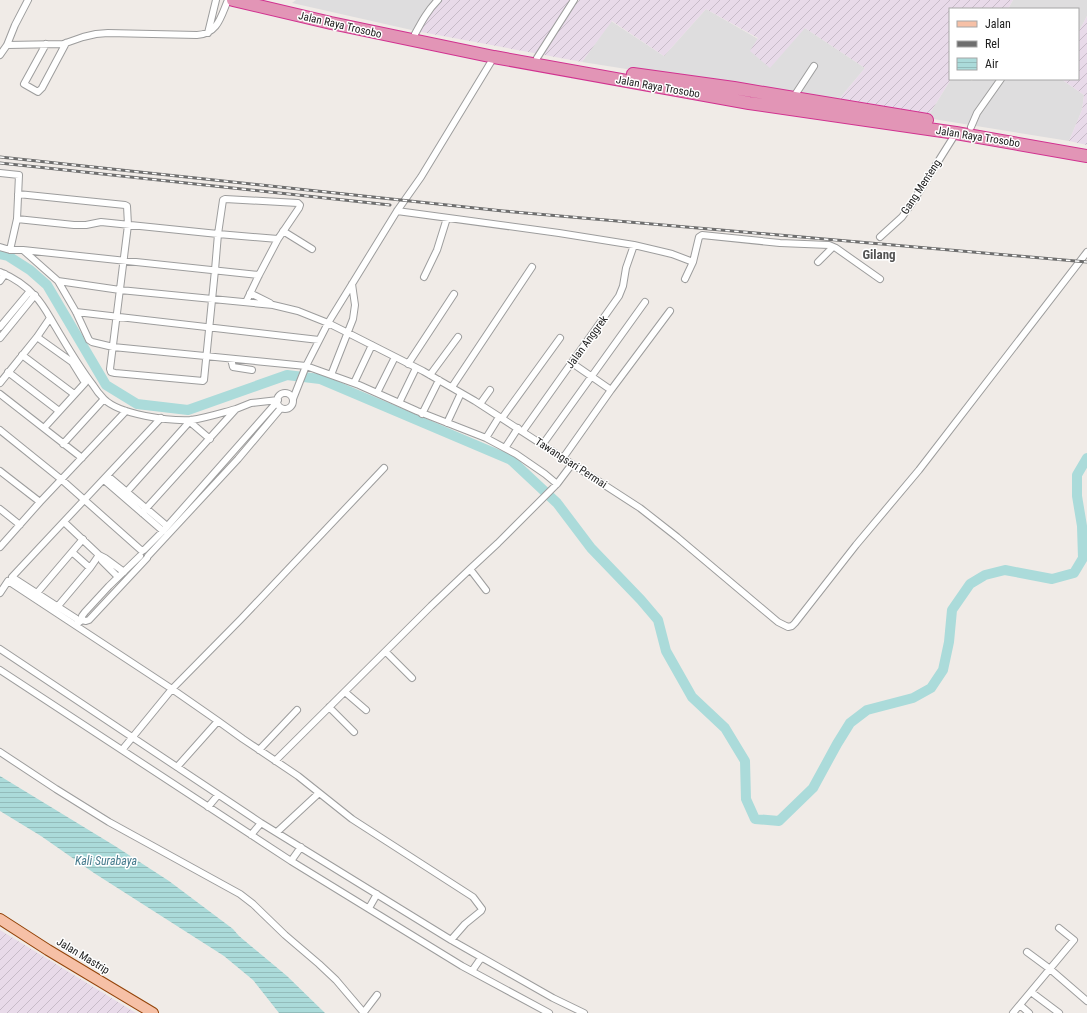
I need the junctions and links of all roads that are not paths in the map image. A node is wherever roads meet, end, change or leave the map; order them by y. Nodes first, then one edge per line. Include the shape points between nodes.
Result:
1 (28, 0) edge
2 (216, 0) edge
3 (228, 0) edge
4 (233, 0) edge
5 (261, 0) edge
6 (438, 0) edge
7 (574, 0) edge
8 (208, 33) junction
9 (416, 34) junction
10 (66, 43) junction
11 (46, 44) junction
12 (7, 45) junction
13 (0, 55) edge
14 (494, 58) junction
15 (537, 58) junction
16 (814, 66) dead end
17 (1000, 80) edge
18 (758, 98) junction
19 (792, 98) junction
20 (772, 100) junction
21 (971, 127) junction
22 (956, 133) junction
23 (1087, 148) edge
24 (1087, 156) edge
25 (0, 173) edge
26 (18, 194) junction
27 (397, 211) junction
28 (447, 218) junction
29 (17, 219) junction
30 (128, 225) junction
31 (283, 231) junction
32 (218, 234) junction
33 (880, 237) dead end
34 (278, 239) junction
35 (634, 245) junction
36 (833, 246) junction
37 (0, 247) edge
38 (312, 249) dead end
39 (10, 250) junction
40 (22, 250) junction
41 (1087, 252) edge
42 (124, 261) junction
43 (692, 262) junction
44 (818, 262) dead end
45 (532, 267) dead end
46 (215, 270) junction
47 (2, 273) edge
48 (258, 275) junction
49 (424, 277) dead end
50 (685, 279) dead end
51 (880, 279) dead end
52 (0, 281) edge
53 (58, 281) junction
54 (352, 284) junction
55 (120, 290) junction
56 (32, 293) junction
57 (250, 293) junction
58 (454, 294) dead end
59 (212, 299) junction
60 (246, 302) junction
61 (645, 302) dead end
62 (273, 305) junction
63 (670, 311) dead end
64 (76, 312) junction
65 (117, 317) junction
66 (50, 318) junction
67 (328, 323) junction
68 (0, 327) edge
69 (210, 328) junction
70 (348, 333) junction
71 (458, 336) dead end
72 (37, 337) junction
73 (0, 338) edge
74 (560, 338) dead end
75 (319, 340) junction
76 (372, 345) junction
77 (113, 347) junction
78 (22, 355) junction
79 (207, 356) junction
80 (395, 357) junction
81 (232, 359) junction
82 (572, 363) junction
83 (408, 364) junction
84 (416, 368) junction
85 (305, 369) junction
86 (252, 370) dead end
87 (8, 372) junction
88 (331, 375) junction
89 (430, 375) junction
90 (592, 376) junction
91 (439, 380) junction
92 (0, 383) edge
93 (354, 383) junction
94 (298, 386) junction
95 (452, 388) junction
96 (490, 390) dead end
97 (611, 390) junction
98 (461, 393) junction
99 (0, 394) edge
100 (74, 394) junction
101 (284, 394) junction
102 (377, 394) junction
103 (104, 399) junction
104 (293, 399) junction
105 (278, 401) junction
106 (399, 403) junction
107 (480, 404) junction
108 (282, 408) junction
109 (236, 409) junction
110 (59, 411) junction
111 (126, 412) junction
112 (422, 414) junction
113 (501, 417) junction
114 (161, 418) junction
115 (191, 421) junction
116 (446, 423) junction
117 (44, 428) junction
118 (0, 430) edge
119 (520, 430) junction
120 (210, 438) junction
121 (486, 438) junction
122 (63, 444) junction
123 (542, 444) junction
124 (505, 448) junction
125 (233, 454) junction
126 (82, 458) junction
127 (563, 458) junction
128 (238, 459) junction
129 (572, 464) junction
130 (384, 468) dead end
131 (0, 471) edge
132 (106, 478) junction
133 (62, 480) junction
134 (556, 485) junction
135 (125, 494) junction
136 (84, 500) junction
137 (189, 501) junction
138 (40, 502) junction
139 (195, 506) junction
140 (0, 509) edge
141 (144, 510) junction
142 (64, 522) junction
143 (20, 525) junction
144 (165, 529) junction
145 (83, 539) junction
146 (0, 547) edge
147 (72, 552) junction
148 (144, 554) junction
149 (100, 556) junction
150 (90, 568) junction
151 (470, 569) junction
152 (124, 572) junction
153 (118, 577) junction
154 (109, 586) junction
155 (486, 590) dead end
156 (0, 593) edge
157 (37, 593) junction
158 (116, 593) junction
159 (58, 606) junction
160 (79, 622) junction
161 (0, 649) edge
162 (386, 652) junction
163 (0, 670) edge
164 (412, 678) dead end
165 (172, 689) junction
166 (345, 692) junction
167 (330, 708) junction
168 (297, 710) dead end
169 (366, 710) dead end
170 (218, 721) junction
171 (354, 732) dead end
172 (132, 738) junction
173 (123, 749) junction
174 (259, 750) junction
175 (0, 752) edge
176 (275, 761) junction
177 (177, 767) junction
178 (319, 793) junction
179 (217, 796) junction
180 (209, 806) junction
181 (261, 824) junction
182 (276, 832) junction
183 (252, 835) junction
184 (300, 848) junction
185 (291, 860) junction
186 (377, 895) junction
187 (369, 908) junction
188 (0, 919) edge
189 (1059, 928) dead end
190 (451, 940) junction
191 (1027, 952) dead end
192 (480, 959) junction
193 (1050, 969) junction
194 (473, 970) junction
195 (1031, 992) junction
196 (377, 995) dead end
197 (1087, 1001) edge
198 (1020, 1005) junction
199 (153, 1013) edge
200 (364, 1013) edge
201 (549, 1013) edge
202 (584, 1013) edge
203 (1013, 1013) edge
204 (1029, 1013) edge
205 (1059, 1013) edge

1 - 12 street
2 - 8 street
3 - 8 street via 221,18
4 - 14 highway, Jalan Raya Trosobo
5 - 9 highway, Jalan Raya Trosobo
6 - 9 street via 422,20
7 - 15 street
8 - 10 street via 96,34
9 - 15 highway, Jalan Raya Trosobo
10 - 11 street
10 - 11 street via 38,92 24,84
11 - 12 street
12 - 13 street
14 - 18 highway, Jalan Raya Trosobo via 670,89
14 - 27 street via 421,177
15 - 18 highway, Jalan Raya Trosobo via 667,79
16 - 19 street
17 - 21 street
18 - 20 highway, Jalan Raya Trosobo
19 - 20 highway, Jalan Raya Trosobo
19 - 21 highway, Jalan Raya Trosobo
20 - 22 highway, Jalan Raya Trosobo via 820,114
21 - 23 highway, Jalan Raya Trosobo
22 - 24 highway, Jalan Raya Trosobo
22 - 33 street, Gang Menteng via 912,203
25 - 26 street via 19,175
26 - 29 street
26 - 30 street via 126,205
27 - 28 street
27 - 54 street
28 - 35 street
28 - 49 street via 437,250
29 - 30 street via 74,225 101,222
29 - 39 street
30 - 32 street
30 - 42 street
31 - 32 street via 299,208 298,203 225,199
31 - 34 street
31 - 38 street
32 - 34 street
32 - 46 street
34 - 48 street
35 - 43 street via 672,254
35 - 82 street, Jalan Anggrek via 619,296
36 - 43 street via 702,235 699,237
36 - 44 street
36 - 51 street
37 - 39 street
39 - 40 street
40 - 42 street
40 - 53 street
41 - 129 street, Tawangsari Permai via 919,470 792,626 788,627 778,622 640,508
42 - 46 street
42 - 55 street
43 - 50 street
45 - 95 street
46 - 48 street
46 - 59 street
47 - 52 street
47 - 56 street
48 - 57 street
53 - 55 street
53 - 64 street
54 - 67 street
54 - 70 street via 355,310
55 - 59 street
55 - 65 street
56 - 66 street
56 - 68 street
56 - 73 street
57 - 60 street
57 - 62 street
58 - 83 street
59 - 60 street
59 - 69 street
60 - 62 street
61 - 90 street
62 - 67 street, Tawangsari Permai via 298,311
63 - 97 street
64 - 65 street
64 - 77 street via 90,341
65 - 69 street
65 - 77 street
66 - 72 street
66 - 103 street via 88,380
67 - 70 street, Tawangsari Permai
67 - 75 street
69 - 75 street
69 - 79 street
70 - 76 street, Tawangsari Permai
70 - 88 street
71 - 89 street
72 - 78 street
72 - 100 street via 74,365 85,383
74 - 113 street
75 - 85 street
76 - 80 street, Tawangsari Permai
76 - 93 street
77 - 79 street
77 - 79 street via 110,370 115,373 203,381
78 - 87 street
78 - 100 street
79 - 81 street
80 - 83 street, Tawangsari Permai
80 - 102 street
81 - 85 street
81 - 86 street via 233,367
82 - 90 street
82 - 119 street, Jalan Anggrek
83 - 84 street, Tawangsari Permai
84 - 89 street, Tawangsari Permai
84 - 106 street
85 - 88 street
85 - 94 street
87 - 92 street
87 - 110 street
88 - 93 street
89 - 91 street, Tawangsari Permai
90 - 97 street
90 - 123 street
91 - 95 street, Tawangsari Permai
91 - 112 street
93 - 102 street
94 - 101 street
94 - 104 street
95 - 98 street, Tawangsari Permai
96 - 107 street
97 - 127 street
98 - 107 street, Tawangsari Permai
98 - 116 street
99 - 117 street
100 - 110 street
101 - 104 street
101 - 105 street via 281,394
102 - 106 street
103 - 111 street
103 - 122 street
104 - 108 street via 290,408
105 - 108 street
105 - 109 street via 251,403
105 - 125 street
106 - 112 street
107 - 113 street, Tawangsari Permai
108 - 128 street
109 - 115 street
109 - 120 street
110 - 117 street
111 - 114 street
111 - 126 street
112 - 116 street
113 - 119 street, Tawangsari Permai
113 - 121 street
114 - 115 street
114 - 132 street
115 - 120 street
115 - 135 street
116 - 121 street
117 - 122 street
118 - 133 street
119 - 123 street, Tawangsari Permai
119 - 124 street, Jalan Anggrek
120 - 141 street
121 - 124 street
122 - 126 street
123 - 127 street, Tawangsari Permai
124 - 134 street
125 - 128 street
125 - 137 street
126 - 133 street
127 - 129 street, Tawangsari Permai
128 - 139 street
129 - 134 street
130 - 165 street
131 - 138 street
132 - 135 street
132 - 136 street
133 - 136 street
133 - 138 street
134 - 151 street
135 - 141 street
136 - 142 street
136 - 148 street
137 - 139 street
137 - 144 street
138 - 143 street
139 - 148 street
140 - 143 street
141 - 144 street
142 - 145 street
142 - 157 street via 12,577
143 - 146 street
144 - 148 street
145 - 147 street
145 - 149 street
147 - 150 street
147 - 157 street
148 - 152 street
148 - 158 street
149 - 150 street
149 - 152 street
149 - 153 street via 102,562
150 - 159 street
151 - 155 street
151 - 162 street
152 - 153 street
153 - 154 street
154 - 158 street
154 - 160 street
156 - 160 street via 8,581
157 - 159 street
158 - 160 street via 89,620
159 - 160 street
160 - 165 street
161 - 172 street
162 - 164 street
162 - 166 street
163 - 173 street
165 - 170 street
165 - 172 street
166 - 167 street
166 - 169 street
167 - 171 street
167 - 176 street
168 - 174 street
170 - 174 street
170 - 177 street
172 - 173 street
172 - 177 street
173 - 180 street
174 - 176 street
175 - 200 street via 109,822 240,894 336,980
176 - 178 street
177 - 179 street
178 - 182 street
178 - 190 street via 352,819 473,897 482,908 481,911
179 - 180 street
179 - 181 street
180 - 183 street
181 - 182 street
181 - 183 street
182 - 184 street
183 - 185 street
184 - 185 street
184 - 186 street
185 - 187 street
186 - 187 street
186 - 190 street
187 - 194 street
188 - 199 main road, Jalan Mastrip
189 - 193 street via 1074,940
190 - 192 street
191 - 193 street
192 - 194 street
192 - 202 street
193 - 195 street
193 - 197 street
194 - 201 street
195 - 198 street
195 - 205 street
196 - 200 street
198 - 203 street
198 - 204 street

